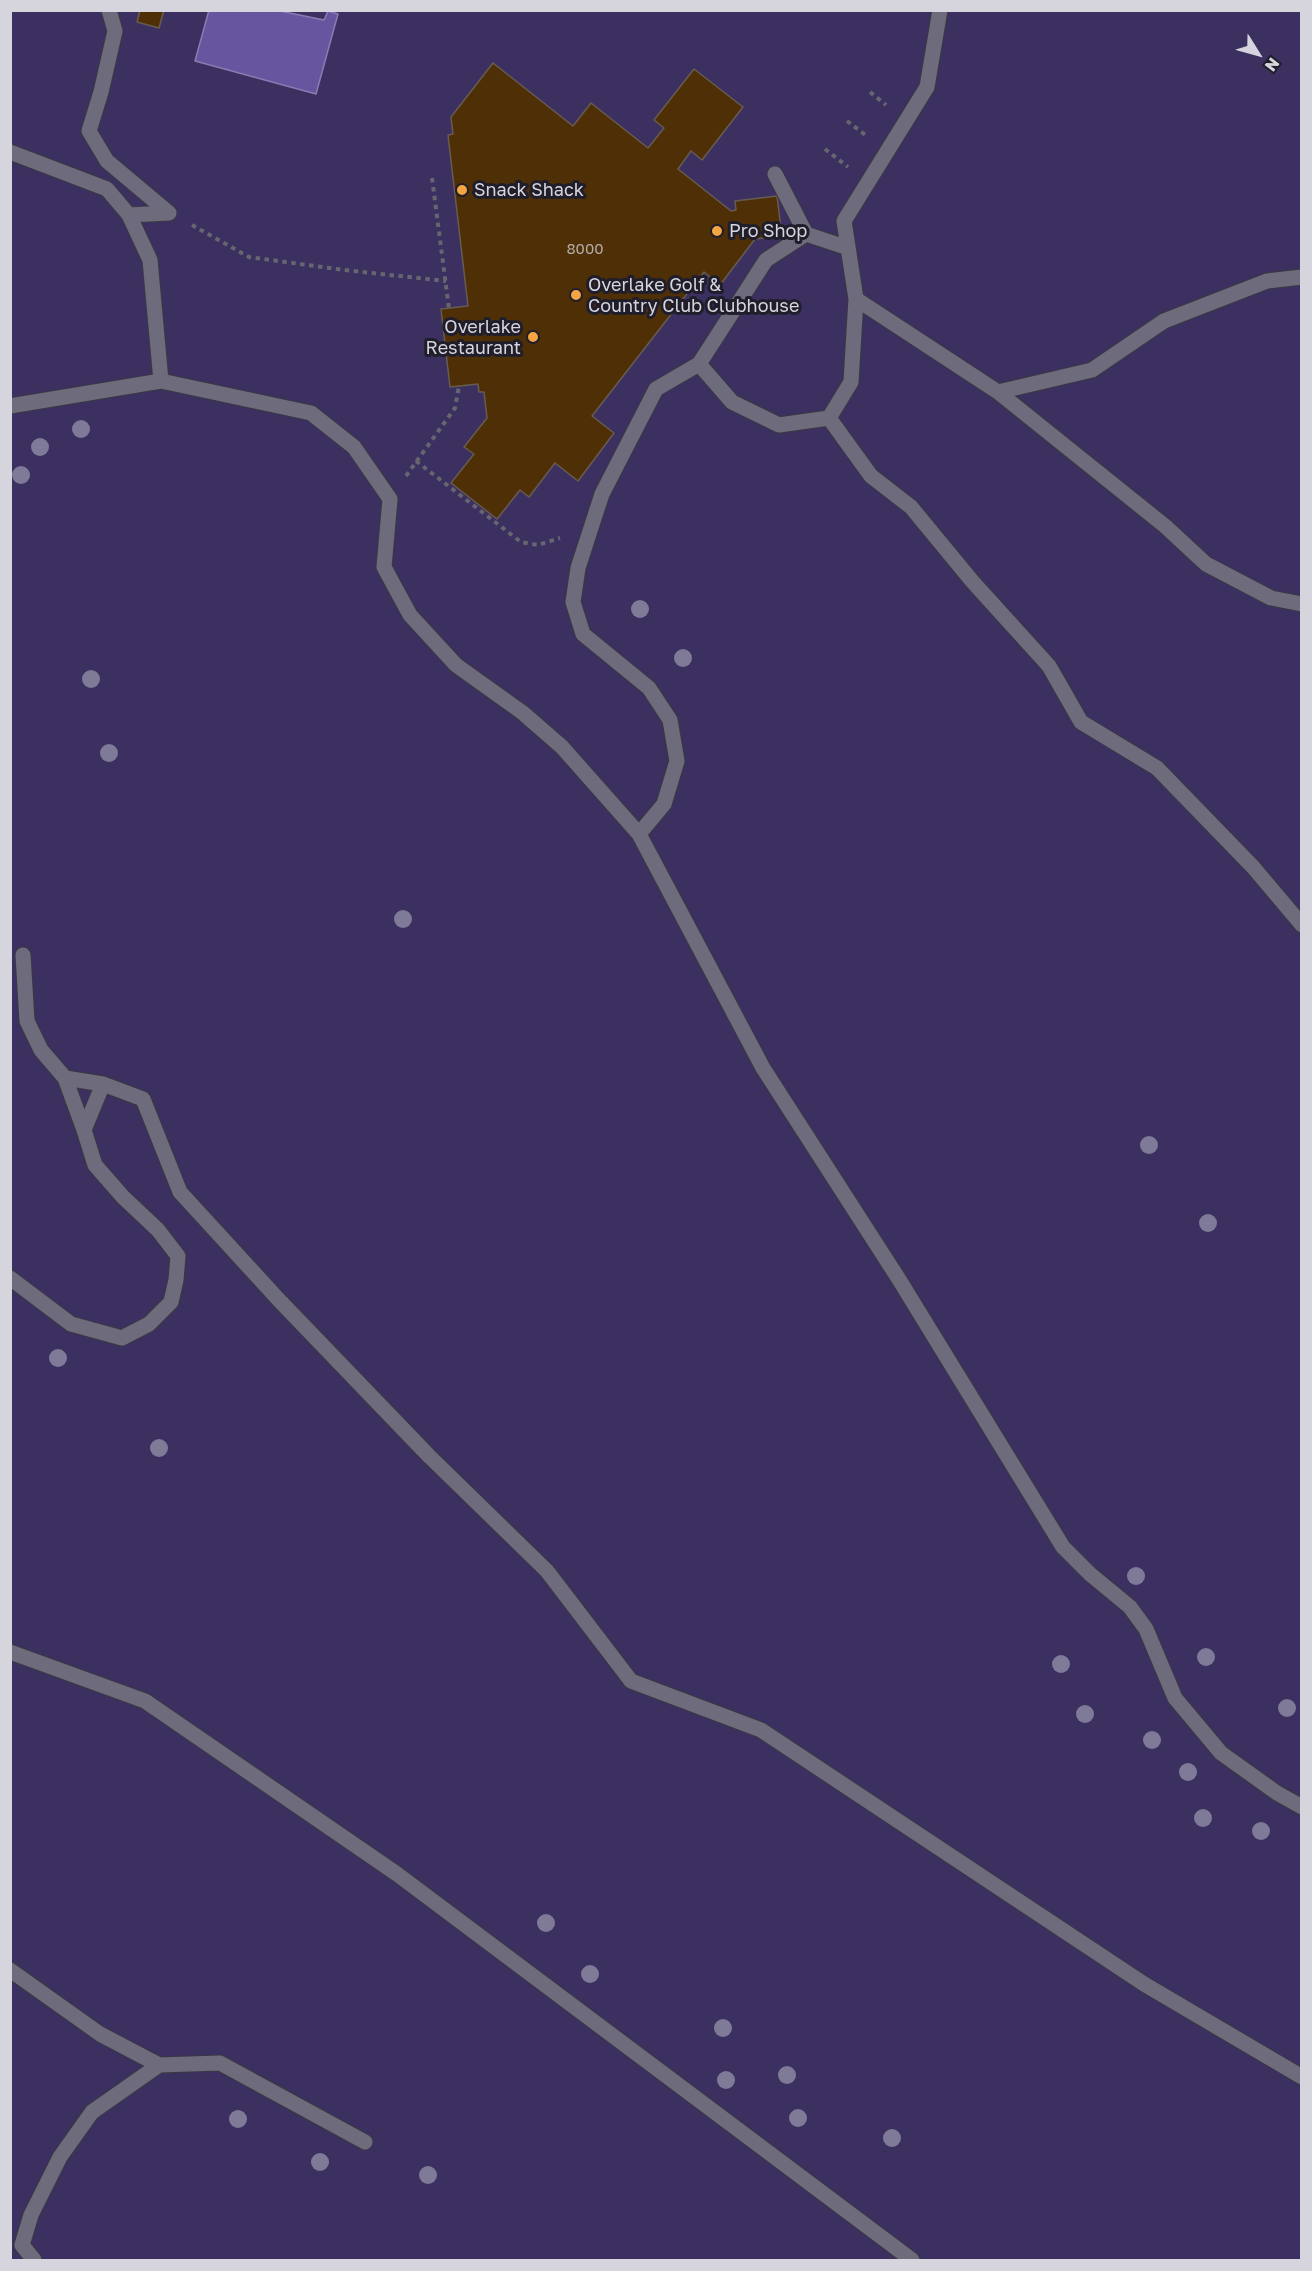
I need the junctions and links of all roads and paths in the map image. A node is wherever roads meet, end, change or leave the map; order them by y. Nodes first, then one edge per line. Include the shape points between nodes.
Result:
1 (109, 10) edge
2 (940, 10) edge
3 (870, 93) dead end
4 (892, 111) dead end
5 (847, 121) dead end
6 (869, 139) dead end
7 (825, 149) dead end
8 (10, 152) edge
9 (848, 166) dead end
10 (775, 174) dead end
11 (432, 178) dead end
12 (169, 213) junction
13 (129, 215) junction
14 (806, 234) junction
15 (848, 248) junction
16 (1302, 277) edge
17 (446, 281) junction
18 (856, 299) junction
19 (449, 309) dead end
20 (699, 364) junction
21 (161, 381) junction
22 (459, 386) dead end
23 (998, 392) junction
24 (10, 406) edge
25 (829, 418) junction
26 (416, 461) junction
27 (390, 499) junction
28 (566, 534) dead end
29 (1302, 604) edge
30 (639, 834) junction
31 (1302, 925) edge
32 (23, 955) dead end
33 (65, 1078) junction
34 (103, 1084) junction
35 (84, 1130) junction
36 (10, 1278) edge
37 (10, 1652) edge
38 (1302, 1807) edge
39 (10, 1970) edge
40 (159, 2065) junction
41 (1302, 2077) edge
42 (365, 2142) dead end
43 (16, 2243) edge
44 (34, 2260) edge
45 (912, 2260) edge

1 - 12 lane via 115,31 89,130 107,161
2 - 15 lane via 927,87 844,221
3 - 4 path
5 - 6 path
7 - 9 path
8 - 13 lane via 107,189
10 - 14 lane
11 - 17 path
12 - 13 lane
12 - 17 path via 249,256
13 - 21 lane via 150,260
14 - 15 lane
14 - 20 lane via 766,260
15 - 18 lane
16 - 23 lane via 1267,281 1164,321 1092,370
17 - 19 path
18 - 23 lane
18 - 25 lane via 851,382
20 - 25 lane via 732,402 779,425
20 - 30 lane via 656,389 602,494 578,568 573,602 583,634 649,688 670,720 677,761 664,804
21 - 24 lane
21 - 27 lane via 312,413 354,447
22 - 26 path via 455,408
23 - 29 lane via 1165,526 1206,564 1271,598
25 - 31 lane via 871,476 911,507 1049,666 1081,722 1157,768 1253,867
26 - 27 path
26 - 28 path via 521,542 551,543
27 - 30 lane via 384,567 410,615 456,665 523,713 562,747
30 - 38 lane via 763,1068 1063,1546 1130,1607 1146,1629 1175,1698 1221,1752
32 - 33 lane via 27,1021 41,1050
33 - 34 lane
33 - 35 lane
34 - 35 lane
34 - 41 lane via 143,1099 180,1192 429,1456 547,1571 631,1681 761,1730 1144,1983
35 - 36 lane via 95,1165 178,1256 171,1302 149,1324 122,1338 71,1324
37 - 45 lane via 145,1701 397,1874
39 - 40 lane via 100,2034
40 - 42 lane via 220,2062
40 - 43 lane via 92,2112 60,2157
43 - 44 lane

